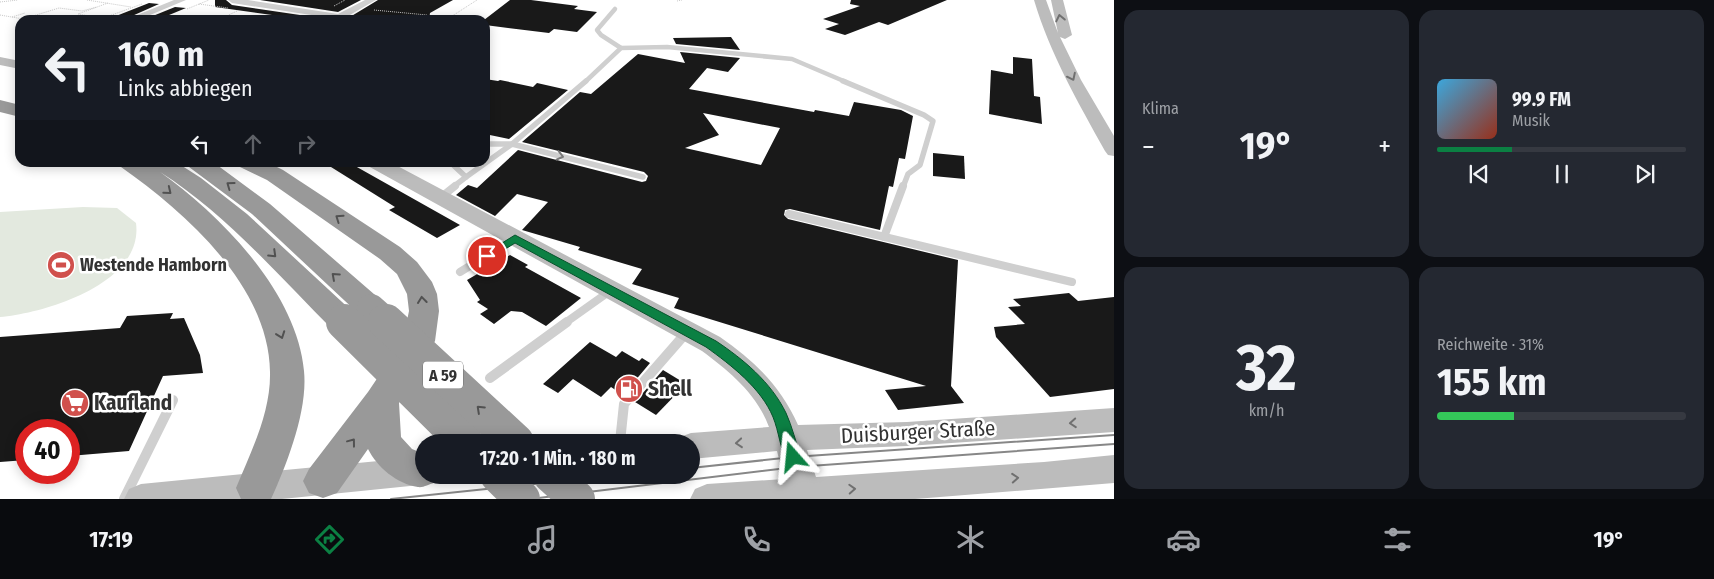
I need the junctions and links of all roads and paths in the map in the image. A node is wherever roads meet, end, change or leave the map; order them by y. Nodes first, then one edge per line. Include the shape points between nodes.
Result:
1 (18, 0) edge
2 (87, 0) edge
3 (108, 0) edge
4 (155, 0) edge
5 (232, 0) edge
6 (372, 0) edge
7 (477, 0) edge
8 (682, 0) edge
9 (1040, 0) edge
10 (1057, 0) edge
11 (677, 1) edge
12 (0, 2) edge
13 (102, 2) junction
14 (178, 2) edge
15 (108, 3) junction
16 (97, 7) junction
17 (132, 7) junction
18 (357, 8) junction
19 (615, 9) dead end
20 (238, 11) dead end
21 (25, 13) dead end
22 (0, 15) edge
23 (18, 15) edge
24 (36, 15) edge
25 (84, 15) edge
26 (110, 15) edge
27 (143, 15) edge
28 (229, 15) edge
29 (320, 15) edge
30 (343, 15) edge
31 (427, 15) dead end
32 (454, 15) edge
33 (15, 16) edge
34 (11, 17) junction
35 (15, 18) edge
36 (621, 48) junction
37 (0, 91) edge
38 (15, 95) edge
39 (0, 106) edge
40 (15, 110) edge
41 (1114, 123) edge
42 (490, 144) edge
43 (512, 144) junction
44 (1114, 151) edge
45 (490, 160) edge
46 (137, 167) edge
47 (167, 167) edge
48 (204, 167) edge
49 (258, 167) edge
50 (384, 167) edge
51 (455, 167) edge
52 (480, 167) edge
53 (466, 177) junction
54 (643, 177) dead end
55 (440, 198) junction
56 (789, 214) dead end
57 (884, 237) junction
58 (515, 238) junction
59 (460, 272) dead end
60 (1072, 282) dead end
61 (612, 290) junction
62 (357, 315) junction
63 (687, 331) junction
64 (490, 378) dead end
65 (173, 400) dead end
66 (381, 402) junction
67 (1114, 420) edge
68 (458, 434) edge
69 (506, 434) edge
70 (621, 434) edge
71 (787, 438) junction
72 (700, 445) edge
73 (415, 468) edge
74 (1114, 469) edge
75 (415, 472) edge
76 (507, 484) edge
77 (561, 484) edge
78 (316, 490) edge
79 (804, 491) junction
80 (253, 493) edge
81 (898, 493) edge
82 (124, 499) edge
83 (141, 499) edge
84 (522, 499) edge
85 (577, 499) edge
86 (707, 499) edge

1 - 12 path
2 - 13 path
3 - 13 path
4 - 14 street
4 - 17 path
5 - 29 street
6 - 18 street
7 - 32 path
8 - 11 path
9 -> 44 main road via 1048,26 1073,80
41 -> 10 main road via 1070,48
13 - 15 path
14 - 27 street
15 - 16 path
15 - 17 path
16 - 24 path via 82,11 59,8
16 - 25 path via 78,14
17 - 26 path
18 - 30 street
18 - 31 path
19 - 36 lane via 597,30
20 - 28 path
21 - 23 path
22 - 34 path
33 - 34 path
34 - 35 path
36 - 43 lane
36 - 57 lane via 667,47 792,59 933,121 920,165 908,174
37 - 38 highway
39 - 40 highway
42 - 43 lane
43 - 45 lane
43 -> 54 lane
46 -> 80 highway via 215,234 244,268 274,315 284,344 285,395 280,421
47 -> 62 highway, A 59 via 194,183
62 -> 48 highway, A 59 via 261,209
66 -> 49 highway via 419,341 424,311 418,282 390,253
50 - 55 main road
51 - 53 lane
52 - 53 lane
53 - 55 lane
55 - 58 main road
56 - 57 lane
57 - 60 lane
58 - 59 lane
58 - 61 main road
61 - 63 main road
61 - 64 lane
62 - 68 highway, A 59, bridge
69 -> 62 highway, A 59, bridge
63 - 70 lane via 624,404
63 - 71 main road via 739,363 757,382 779,414
65 - 82 lane
66 - 73 highway via 383,442 398,460
78 -> 66 highway
67 -> 71 main road, Duisburger Straße via 907,434
71 -> 72 main road, Duisburger Straße
71 - 79 main road
81 -> 74 main road
75 - 78 main road
76 - 84 highway, bridge
77 - 85 highway, bridge
78 - 80 main road
79 -> 81 main road
79 - 86 main road
80 - 83 main road

